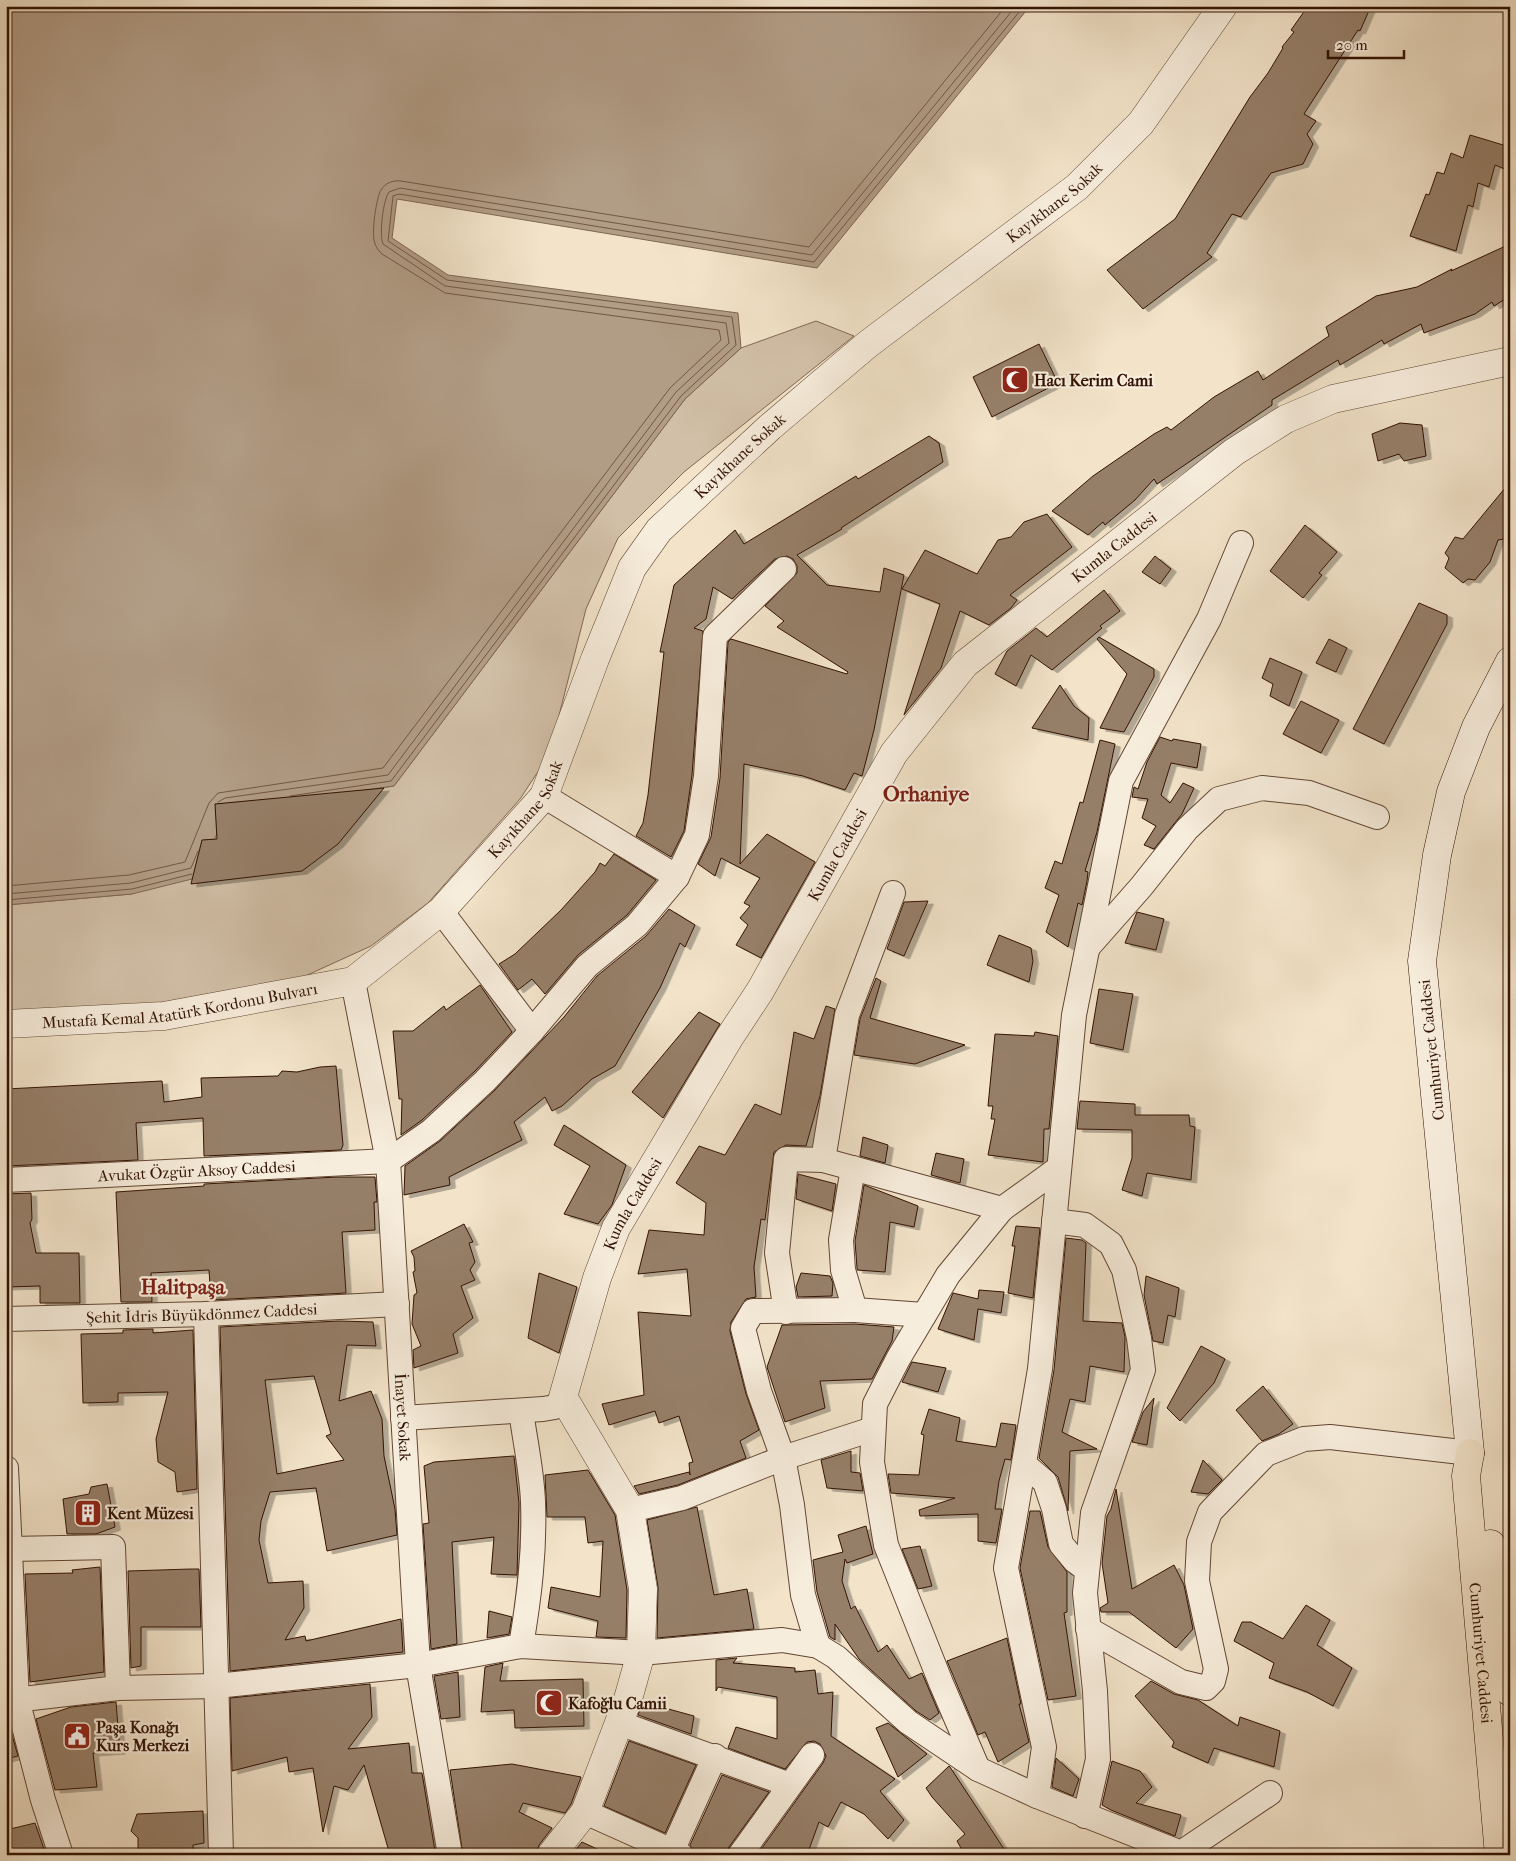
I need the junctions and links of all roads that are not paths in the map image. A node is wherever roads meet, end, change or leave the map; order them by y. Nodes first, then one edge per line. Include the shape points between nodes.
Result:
1 (1223, 6) edge
2 (1510, 361) edge
3 (1241, 543) dead end
4 (784, 570) dead end
5 (1510, 661) edge
6 (544, 796) junction
7 (1377, 818) dead end
8 (677, 877) junction
9 (893, 893) dead end
10 (441, 911) junction
11 (1088, 947) junction
12 (353, 981) junction
13 (6, 1024) edge
14 (532, 1031) junction
15 (823, 1160) junction
16 (388, 1161) junction
17 (853, 1168) junction
18 (1060, 1168) junction
19 (6, 1180) edge
20 (1002, 1209) junction
21 (1054, 1221) junction
22 (397, 1304) junction
23 (855, 1310) junction
24 (786, 1312) junction
25 (206, 1314) junction
26 (924, 1314) junction
27 (6, 1319) edge
28 (563, 1397) junction
29 (521, 1411) junction
30 (403, 1418) junction
31 (873, 1430) junction
32 (1470, 1453) junction
33 (783, 1458) junction
34 (1024, 1464) junction
35 (6, 1468) edge
36 (630, 1510) junction
37 (10, 1549) junction
38 (1087, 1570) junction
39 (1088, 1630) junction
40 (521, 1646) junction
41 (818, 1646) junction
42 (640, 1653) junction
43 (418, 1665) junction
44 (1509, 1678) edge
45 (216, 1686) junction
46 (118, 1688) junction
47 (12, 1700) edge
48 (619, 1723) junction
49 (812, 1755) dead end
50 (714, 1756) junction
51 (978, 1770) junction
52 (790, 1785) junction
53 (1270, 1793) dead end
54 (1037, 1796) junction
55 (585, 1812) junction
56 (1085, 1816) junction
57 (677, 1853) edge
58 (1181, 1854) edge
59 (61, 1855) edge
60 (221, 1855) edge
61 (450, 1855) edge
62 (551, 1855) edge
63 (740, 1855) edge
64 (1499, 1855) edge

1 - 6 street, Kayıkhane Sokak via 1142,123 1077,187 868,344 770,427 659,530 632,568
2 - 28 street, Kumla Caddesi via 1333,399 1286,418 1226,458 965,664 894,753 760,991 616,1228 597,1278
3 - 11 street via 1209,619 1121,780
4 - 8 street via 715,636 706,776 697,835
5 - 32 street, Cumhuriyet Caddesi via 1476,727 1451,792 1437,854 1422,961
6 - 8 street
6 - 10 street, Kayıkhane Sokak
7 - 11 street via 1309,793 1262,788 1219,799 1187,829
8 - 14 street via 637,925 587,966
9 - 15 street via 847,1015
10 - 12 street, Kayıkhane Sokak
10 - 14 street
11 - 18 street via 1074,1015
12 - 13 street, Mustafa Kemal Atatürk Kordonu Bulvarı via 164,1016
12 - 16 street, İnayet Sokak
14 - 16 street via 485,1081
15 - 17 street
15 - 24 street via 786,1159 777,1253
16 - 19 street, Avukat Özgür Aksoy Caddesi
16 - 22 street, İnayet Sokak
17 - 20 street
17 - 23 street via 841,1240 843,1270
18 - 20 street
18 - 21 street
20 - 26 street via 948,1276
21 - 34 street via 1040,1369
21 - 38 street via 1085,1226 1111,1244 1124,1270 1143,1370 1093,1513
22 - 25 street, Şehit İdris Büyükdönmez Caddesi
22 - 30 street, İnayet Sokak
23 - 24 street
23 - 26 street
24 - 33 street via 753,1311 743,1328 759,1391
25 - 27 street, Şehit İdris Büyükdönmez Caddesi
25 - 45 street
26 - 31 street via 875,1404
28 - 29 street via 555,1407
28 - 36 street
29 - 30 street
29 - 40 street via 533,1500 529,1598
30 - 43 street, İnayet Sokak
31 - 33 street
31 - 51 street via 872,1462 886,1545
32 - 39 street via 1330,1437 1304,1439 1266,1454 1210,1512 1198,1542 1197,1582 1216,1669 1213,1681 1206,1688 1182,1682
32 - 44 main road, Cumhuriyet Caddesi via 1482,1481
32 - 64 main road, Cumhuriyet Caddesi via 1466,1476
33 - 36 street via 682,1498
33 - 41 street via 803,1595
34 - 38 street via 1045,1482 1061,1544
34 - 54 street via 1006,1568 1044,1747
35 - 37 street
36 - 42 street via 643,1589
37 - 46 street via 113,1547
37 - 47 street
38 - 39 street
39 - 56 street via 1098,1759
40 - 42 street
40 - 43 street
41 - 42 street via 782,1640
41 - 51 street via 836,1657 908,1722
42 - 48 street
43 - 45 street
43 - 61 street, İnayet Sokak
45 - 46 street
45 - 60 street
46 - 47 street
47 - 59 street
48 - 50 street
48 - 55 street
49 - 52 street
50 - 52 street
50 - 57 street
51 - 54 street
52 - 63 street
53 - 58 street
54 - 56 street
55 - 57 street
55 - 62 street
56 - 58 street

